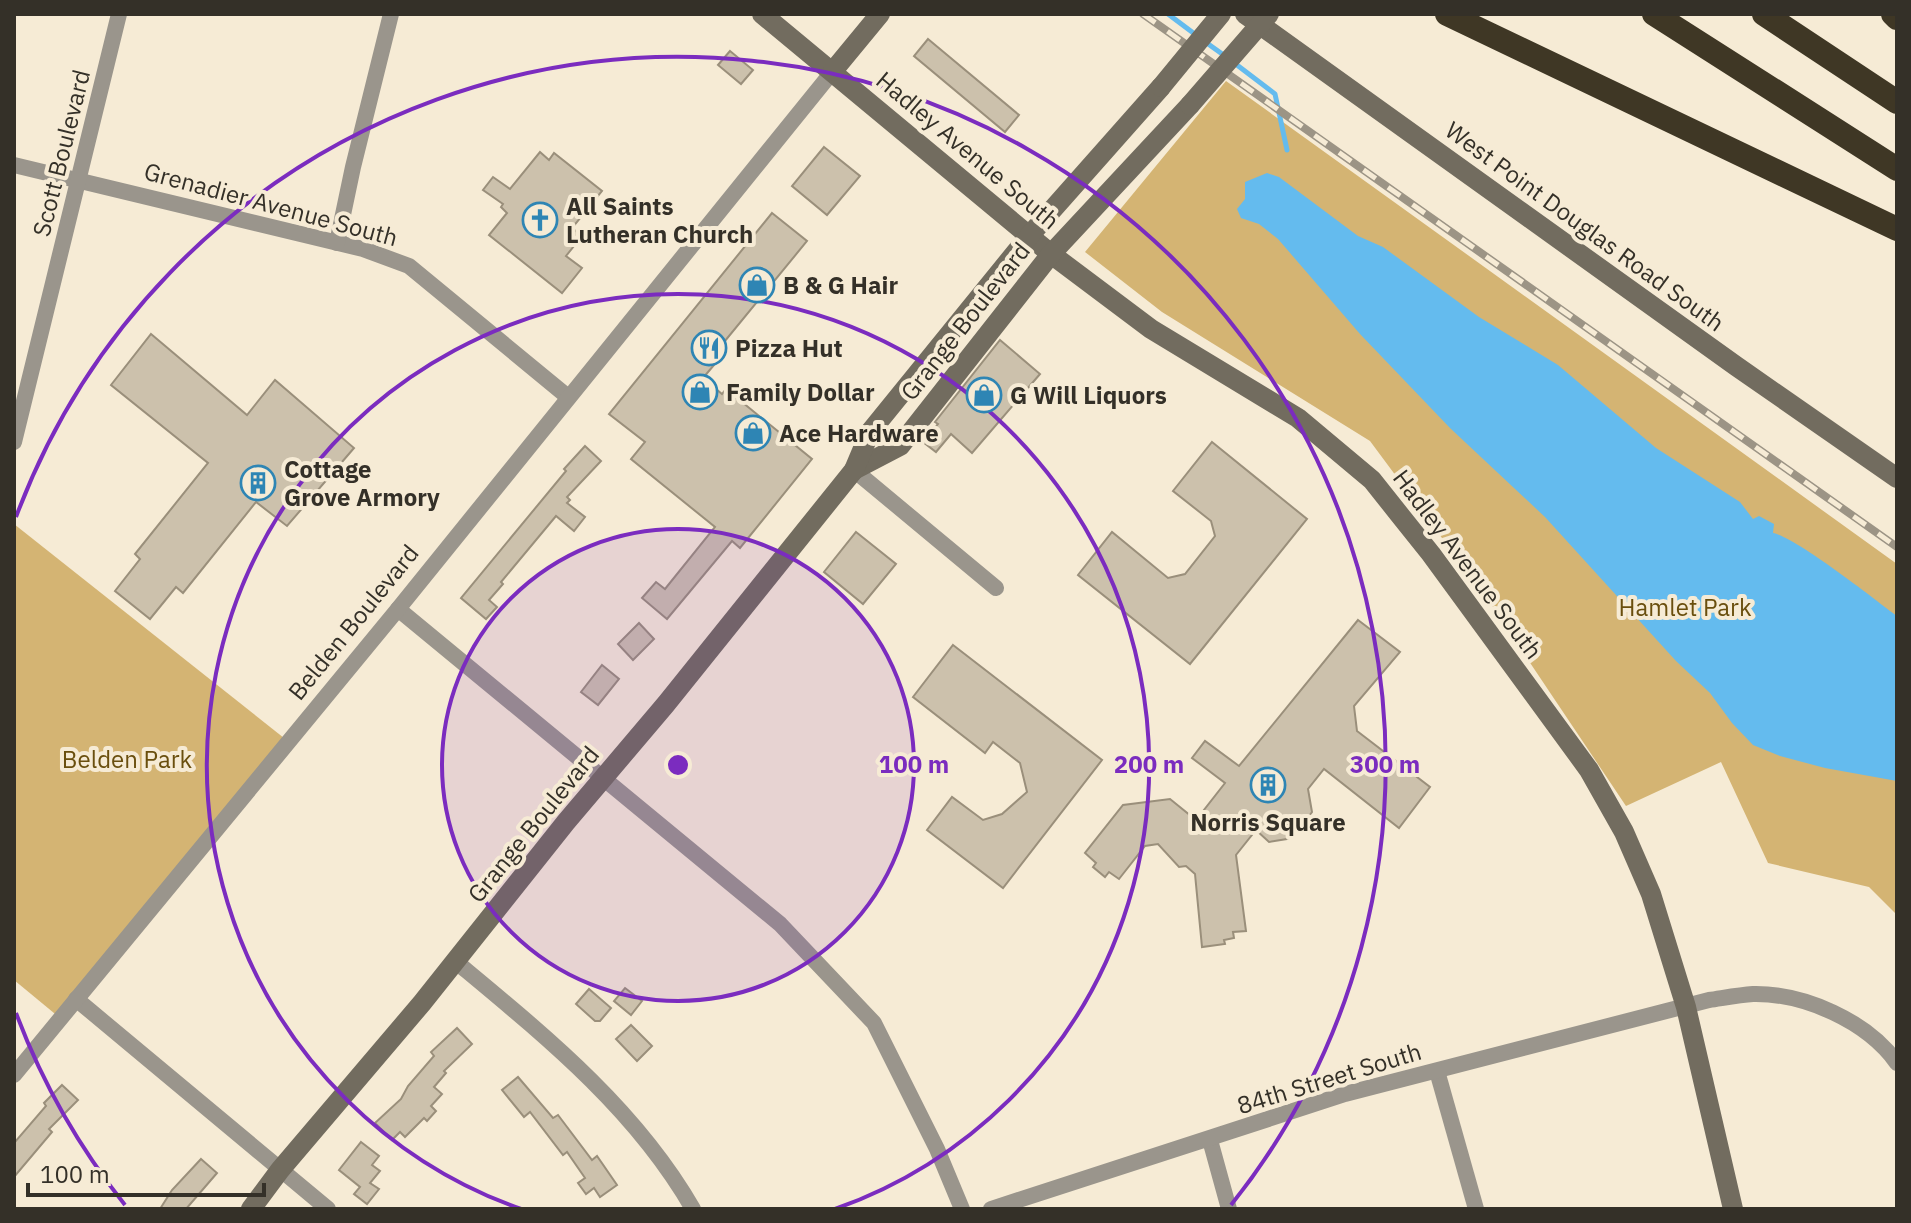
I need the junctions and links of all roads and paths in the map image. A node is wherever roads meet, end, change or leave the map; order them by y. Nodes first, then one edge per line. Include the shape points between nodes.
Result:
1 (119, 14) edge
2 (391, 14) edge
3 (762, 14) edge
4 (880, 14) edge
5 (1221, 14) edge
6 (1245, 14) edge
7 (1269, 14) edge
8 (1447, 14) edge
9 (1654, 14) edge
10 (1764, 14) edge
11 (833, 71) junction
12 (1897, 102) edge
13 (14, 165) edge
14 (1897, 169) edge
15 (79, 180) junction
16 (1897, 229) edge
17 (1029, 236) junction
18 (337, 243) junction
19 (1051, 254) junction
20 (568, 397) junction
21 (17, 420) edge
22 (14, 442) edge
23 (854, 470) junction
24 (1897, 478) edge
25 (996, 588) dead end
26 (398, 609) junction
27 (603, 778) junction
28 (455, 961) junction
29 (76, 999) junction
30 (1686, 1007) junction
31 (1897, 1063) edge
32 (1437, 1071) junction
33 (14, 1075) edge
34 (1210, 1140) junction
35 (280, 1170) junction
36 (251, 1209) edge
37 (328, 1209) edge
38 (693, 1209) edge
39 (962, 1209) edge
40 (991, 1209) edge
41 (1229, 1209) edge
42 (1476, 1209) edge
43 (1733, 1209) edge

1 - 15 street, Scott Boulevard
2 - 18 street
3 - 11 street, Hadley Avenue South
4 - 11 street, Belden Boulevard
5 - 17 street, Grange Boulevard, bridge
6 - 24 street, West Point Douglas Road South
7 - 19 street, Grange Boulevard, bridge
8 - 16 highway
9 - 14 highway
10 - 12 highway
11 - 17 street, Hadley Avenue South
11 - 20 street, Belden Boulevard
13 - 15 street, Grenadier Avenue South
15 - 18 street, Grenadier Avenue South
15 - 21 street, Scott Boulevard
17 - 19 street, Hadley Avenue South
17 - 23 street, Grange Boulevard via 870,432
18 - 20 street, Grenadier Avenue South via 409,266
19 - 23 street, Grange Boulevard via 900,446
19 - 30 street, Hadley Avenue South via 1151,329 1298,418 1372,480 1589,770 1651,894
20 - 26 street, Belden Boulevard
21 - 22 street, Scott Boulevard
23 - 25 street
23 - 27 street, Grange Boulevard
26 - 27 street
26 - 29 street, Belden Boulevard
27 - 28 street, Grange Boulevard
27 - 39 street via 780,924 874,1023
28 - 35 street, Grange Boulevard
28 - 38 street via 618,1106 664,1162
29 - 33 street, Belden Boulevard
29 - 35 street
30 - 31 street, 84th Street South via 1751,994 1810,1004 1851,1022
30 - 32 street, 84th Street South
30 - 43 street, Hadley Avenue South
32 - 34 street, 84th Street South via 1345,1094
32 - 42 street
34 - 40 street, 84th Street South
34 - 41 street
35 - 36 street, Grange Boulevard
35 - 37 street

